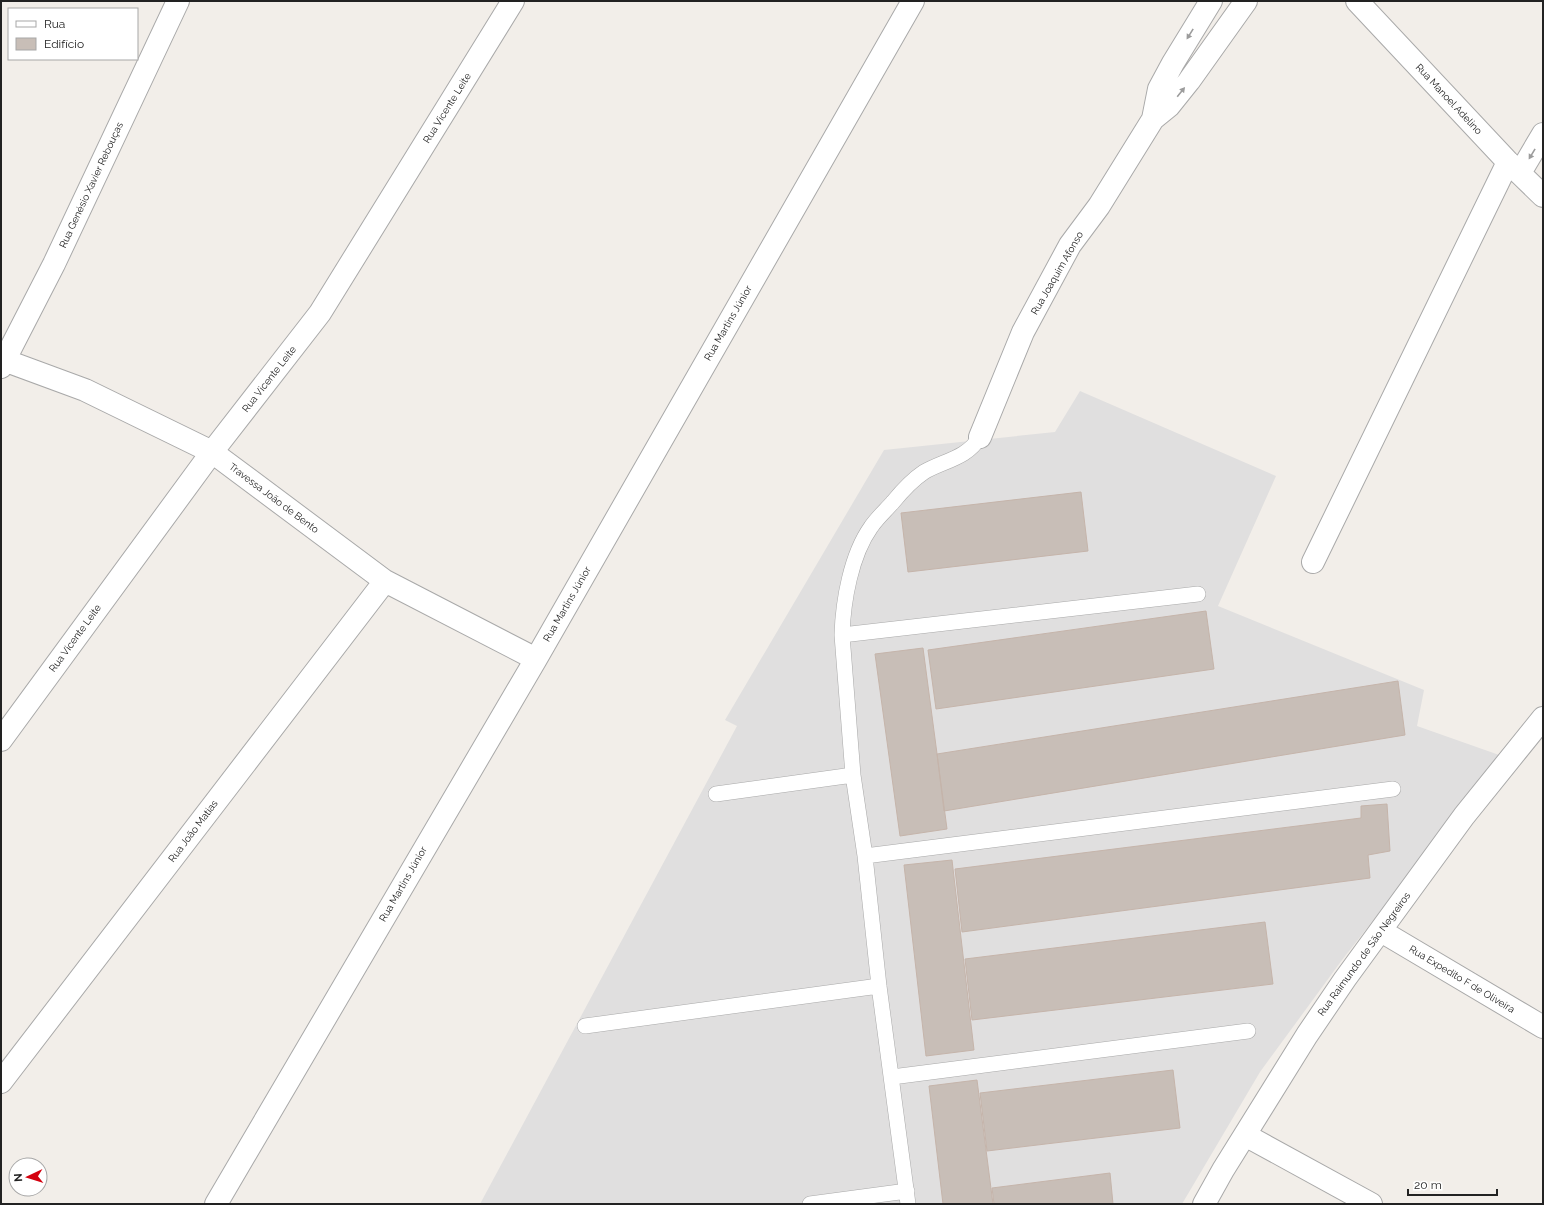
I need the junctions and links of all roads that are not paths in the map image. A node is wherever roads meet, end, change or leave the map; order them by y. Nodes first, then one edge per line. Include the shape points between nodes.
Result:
1 (178, 1) edge
2 (513, 1) edge
3 (913, 1) edge
4 (1211, 1) edge
5 (1246, 1) edge
6 (1357, 1) edge
7 (1153, 119) junction
8 (1543, 134) edge
9 (1514, 167) junction
10 (1543, 195) edge
11 (2, 362) edge
12 (980, 437) joint
13 (212, 452) junction
14 (1313, 562) dead end
15 (385, 581) junction
16 (1198, 594) dead end
17 (842, 635) junction
18 (536, 659) junction
19 (1540, 728) edge
20 (1, 740) edge
21 (853, 775) junction
22 (1393, 789) dead end
23 (716, 794) dead end
24 (865, 856) junction
25 (1381, 931) junction
26 (879, 986) junction
27 (585, 1026) dead end
28 (1543, 1027) edge
29 (1248, 1031) dead end
30 (892, 1077) junction
31 (1, 1082) edge
32 (1245, 1135) junction
33 (907, 1198) edge
34 (216, 1204) edge
35 (810, 1204) edge
36 (1204, 1204) edge
37 (1371, 1204) edge

1 - 11 street, Rua Genésio Xavier Rebouças via 54,264
2 - 13 street, Rua Vicente Leite via 320,313
3 - 18 street, Rua Martins Júnior
4 -> 7 street, Rua Joaquim Afonso via 1159,89
7 -> 5 street, Rua Joaquim Afonso via 1169,106 1185,86
6 - 9 street, Rua Manoel Adelino
7 - 12 street, Rua Joaquim Afonso via 1070,245 1048,284 1023,332
8 -> 9 street
9 - 10 street, Rua Manoel Adelino
9 - 14 street
11 - 13 street, Travessa João de Bento via 85,390
12 - 17 lane via 968,452 924,473 871,527 858,553 850,579 842,614
13 - 15 street, Travessa João de Bento
13 - 20 street, Rua Vicente Leite
15 - 18 street, Travessa João de Bento
15 - 31 street, Rua João Matias
16 - 17 lane
17 - 21 lane
18 - 34 street, Rua Martins Júnior
19 - 25 street, Rua Raimundo de São Negreiros via 1464,816
21 - 23 lane
21 - 24 lane
22 - 24 lane
24 - 26 lane
25 - 28 street, Rua Expedito F de Oliveira
25 - 32 street, Rua Raimundo de São Negreiros via 1307,1034
26 - 27 lane
26 - 30 lane
29 - 30 lane
30 - 33 lane
32 - 36 street, Rua Raimundo de São Negreiros
32 - 37 street
33 - 35 lane

